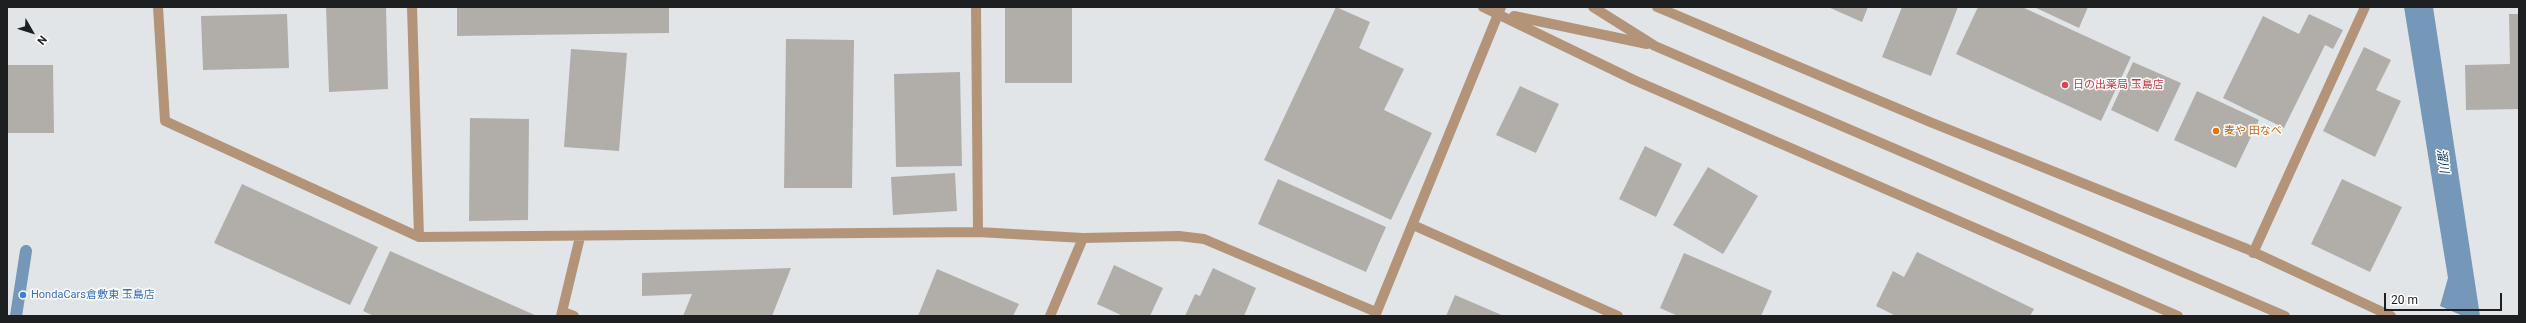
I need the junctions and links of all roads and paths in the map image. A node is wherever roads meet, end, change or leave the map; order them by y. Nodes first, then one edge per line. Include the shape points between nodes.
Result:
1 (158, 7) edge
2 (412, 7) edge
3 (976, 7) edge
4 (1484, 7) edge
5 (1593, 7) edge
6 (1657, 7) edge
7 (2364, 7) edge
8 (1500, 10) edge
9 (1655, 46) junction
10 (1413, 225) junction
11 (978, 232) junction
12 (580, 236) junction
13 (419, 237) junction
14 (1083, 238) junction
15 (2253, 253) junction
16 (562, 314) edge
17 (1375, 314) edge
18 (574, 316) edge
19 (1050, 316) edge
20 (1618, 316) edge
21 (2178, 316) edge
22 (2285, 316) edge
23 (2391, 316) edge

1 - 13 street via 164,121
2 - 13 street
3 - 11 street
4 - 8 street
5 - 9 street
6 - 15 street
7 - 15 street
8 - 9 street
8 - 10 street
8 - 21 street via 1634,80
9 - 22 street
10 - 17 street
10 - 20 street
11 - 12 street
11 - 14 street
12 - 13 street
12 - 16 street
14 - 17 street via 1179,236 1204,239
14 - 19 street
15 - 23 street
16 - 18 street

